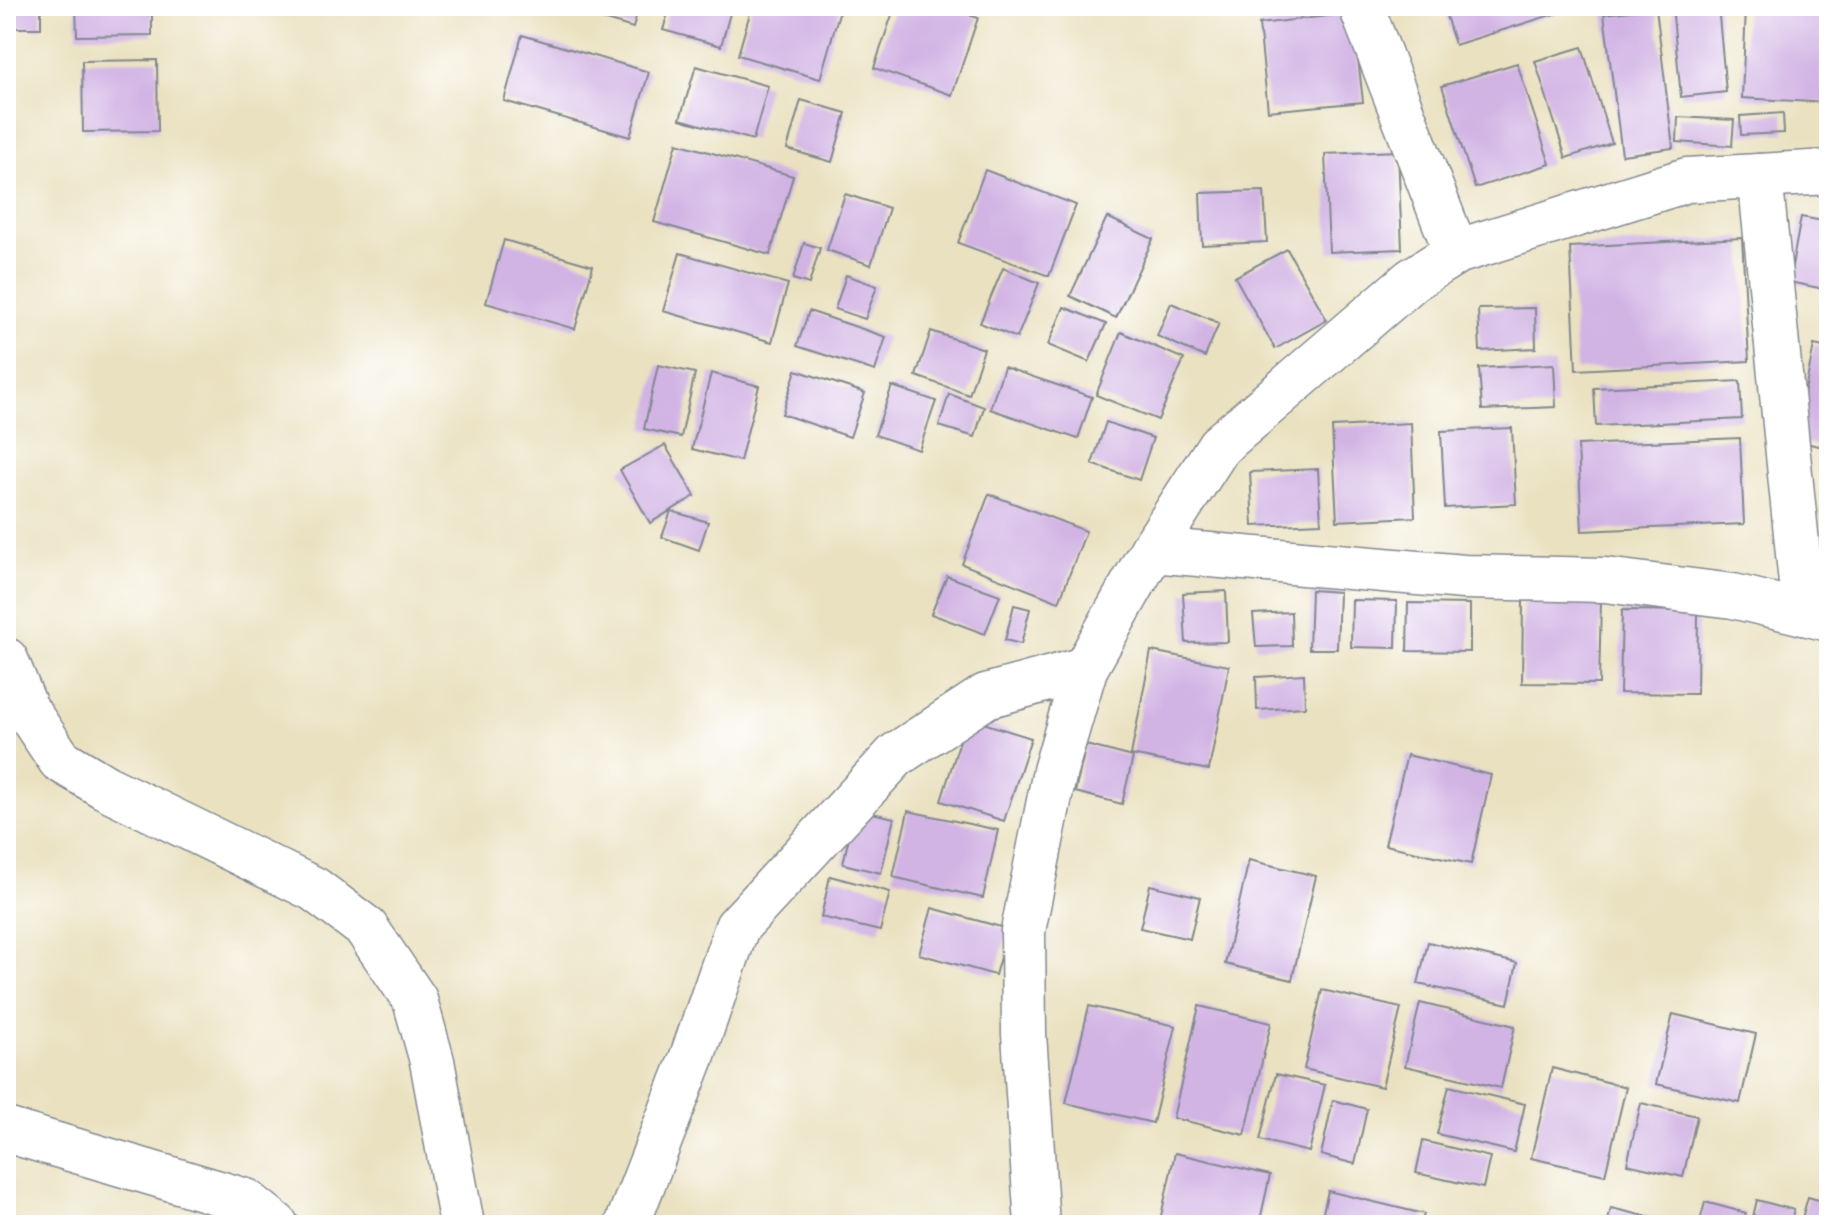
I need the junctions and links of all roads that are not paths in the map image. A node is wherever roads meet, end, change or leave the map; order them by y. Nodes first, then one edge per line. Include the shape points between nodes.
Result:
1 (1361, 6) edge
2 (1829, 172) edge
3 (1760, 176) junction
4 (1456, 252) junction
5 (1152, 550) junction
6 (1816, 616) edge
7 (6, 660) edge
8 (1085, 669) junction
9 (6, 1130) edge
10 (276, 1225) edge
11 (462, 1225) edge
12 (627, 1225) edge
13 (1037, 1225) edge

1 - 4 street
2 - 3 street
3 - 4 street via 1687,180
3 - 6 street
4 - 5 street via 1412,280 1219,446
5 - 6 street via 1464,577 1605,580 1733,596
5 - 8 street
7 - 11 street via 26,709 60,760 314,889 366,928 415,1000 432,1061
8 - 12 street via 986,696 896,755 737,927
8 - 13 street via 1055,771 1023,931
9 - 10 street via 246,1201

